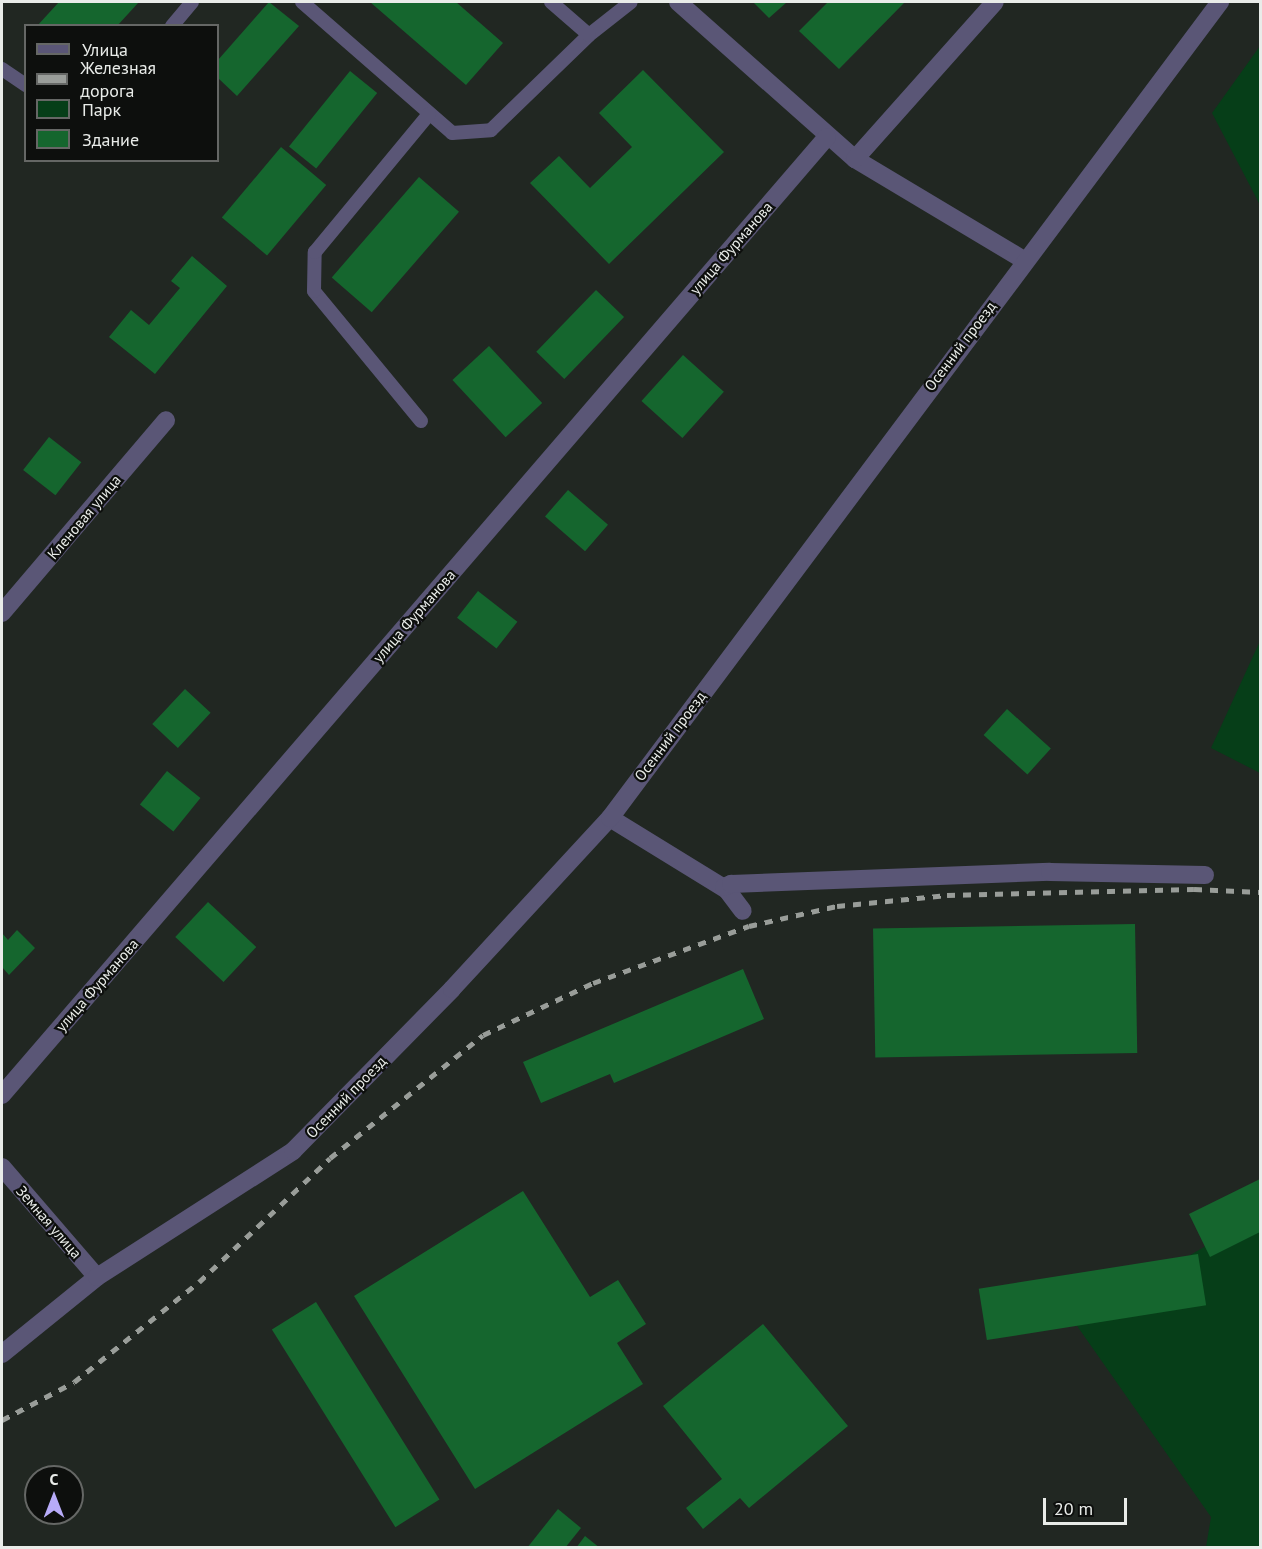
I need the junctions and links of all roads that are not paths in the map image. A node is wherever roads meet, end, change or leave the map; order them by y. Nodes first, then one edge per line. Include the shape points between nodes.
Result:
1 (192, 2) edge
2 (303, 2) edge
3 (551, 2) edge
4 (631, 2) edge
5 (678, 2) edge
6 (995, 2) edge
7 (1220, 2) edge
8 (174, 24) edge
9 (589, 35) junction
10 (2, 69) edge
11 (24, 84) edge
12 (429, 114) junction
13 (827, 137) junction
14 (855, 159) junction
15 (1024, 260) junction
16 (166, 420) dead end
17 (421, 421) dead end
18 (2, 613) edge
19 (610, 818) junction
20 (1205, 875) dead end
21 (724, 887) junction
22 (743, 911) dead end
23 (2, 1095) edge
24 (2, 1167) edge
25 (97, 1277) junction
26 (2, 1354) edge

1 - 8 lane
2 - 12 lane
3 - 9 lane
4 - 9 lane
5 - 13 street
6 - 14 street
7 - 15 street, Осенний проезд
9 - 12 lane via 491,130 452,134
10 - 11 lane
12 - 17 lane via 315,252 314,291
13 - 14 street
13 - 23 street, улица Фурманова
14 - 15 street
15 - 19 street, Осенний проезд
16 - 18 street, Кленовая улица
19 - 21 street
19 - 25 street, Осенний проезд via 452,989 293,1151
20 - 21 street via 1050,872
21 - 22 street
24 - 25 street, Земная улица
25 - 26 street, Осенний проезд

